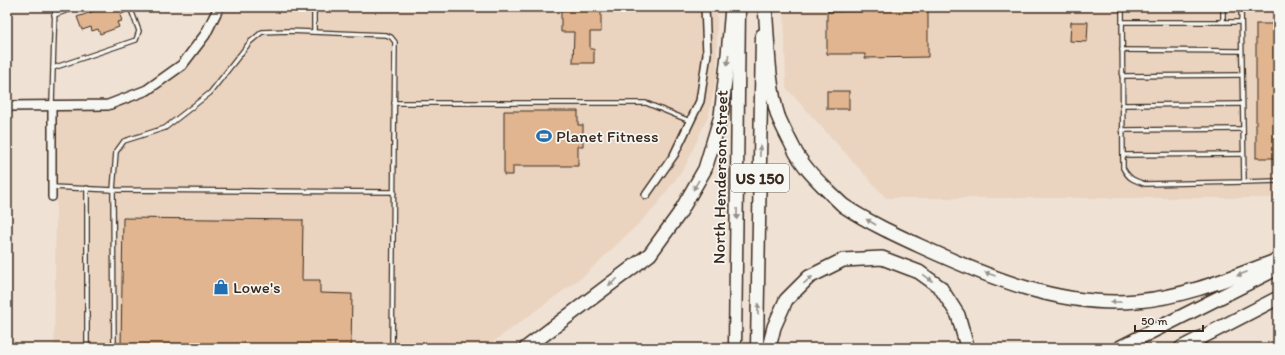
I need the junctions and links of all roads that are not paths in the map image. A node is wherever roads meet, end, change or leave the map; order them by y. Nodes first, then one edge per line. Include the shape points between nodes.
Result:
1 (55, 7) edge
2 (77, 7) edge
3 (130, 7) edge
4 (219, 7) edge
5 (314, 7) edge
6 (705, 7) edge
7 (732, 7) edge
8 (739, 7) edge
9 (763, 7) edge
10 (1122, 7) edge
11 (1223, 7) edge
12 (1240, 7) edge
13 (54, 15) junction
14 (1122, 22) junction
15 (1223, 22) junction
16 (1240, 22) junction
17 (314, 32) junction
18 (1122, 50) junction
19 (1241, 51) junction
20 (53, 68) junction
21 (1122, 76) junction
22 (1242, 76) junction
23 (394, 103) junction
24 (1242, 104) junction
25 (1122, 105) junction
26 (7, 106) edge
27 (52, 106) junction
28 (690, 121) junction
29 (1243, 129) junction
30 (1122, 130) junction
31 (1243, 154) junction
32 (1122, 155) junction
33 (1278, 181) edge
34 (1244, 182) junction
35 (52, 186) junction
36 (87, 188) junction
37 (113, 190) junction
38 (394, 192) junction
39 (646, 194) dead end
40 (52, 197) dead end
41 (1278, 260) edge
42 (1278, 268) edge
43 (1278, 298) edge
44 (1278, 302) edge
45 (87, 348) edge
46 (114, 348) edge
47 (392, 348) edge
48 (526, 348) edge
49 (735, 348) edge
50 (757, 348) edge
51 (769, 348) edge
52 (966, 348) edge
53 (1119, 348) edge
54 (1181, 348) edge
55 (1199, 348) edge

1 - 13 lane
2 - 13 lane
3 - 20 lane via 140,31 136,40
4 - 27 street via 205,35 182,65 147,90 108,105
5 - 17 lane
6 - 28 street via 707,54 700,101
7 -> 48 highway via 721,116 705,169 679,214 650,254
8 -> 49 main road, North Henderson Street / US 150
41 -> 9 highway via 1173,296 1136,301 1097,302 1054,296 1023,287 953,261 883,228 843,206 812,176 793,149 778,116
50 -> 9 main road, US 150
10 - 14 lane
11 - 15 lane
12 - 16 lane
13 - 20 lane
14 - 15 lane
14 - 18 lane
15 - 16 lane
16 - 19 lane
17 - 23 lane via 391,37 395,42
17 - 37 lane via 262,32 250,42 210,93 165,128 124,141 116,152
18 - 19 lane
18 - 21 lane
19 - 22 lane
20 - 27 lane
21 - 22 lane
21 - 25 lane
22 - 24 lane
23 - 28 lane via 646,103
23 - 38 lane
24 - 25 lane
24 - 29 lane
25 - 30 lane
26 - 27 street
27 - 35 street
28 - 39 street via 674,155
29 - 30 lane
29 - 31 lane
30 - 32 lane
31 - 32 lane
31 - 34 lane
32 - 34 lane via 1122,168 1127,176 1144,184
33 - 34 lane
35 - 36 lane
35 - 40 street
36 - 37 lane
36 - 45 lane
37 - 38 lane
37 - 46 lane
38 - 47 lane
42 - 53 highway
43 - 54 highway
44 - 55 highway
51 -> 52 highway via 786,300 810,277 843,260 882,258 919,272 940,287 958,315

